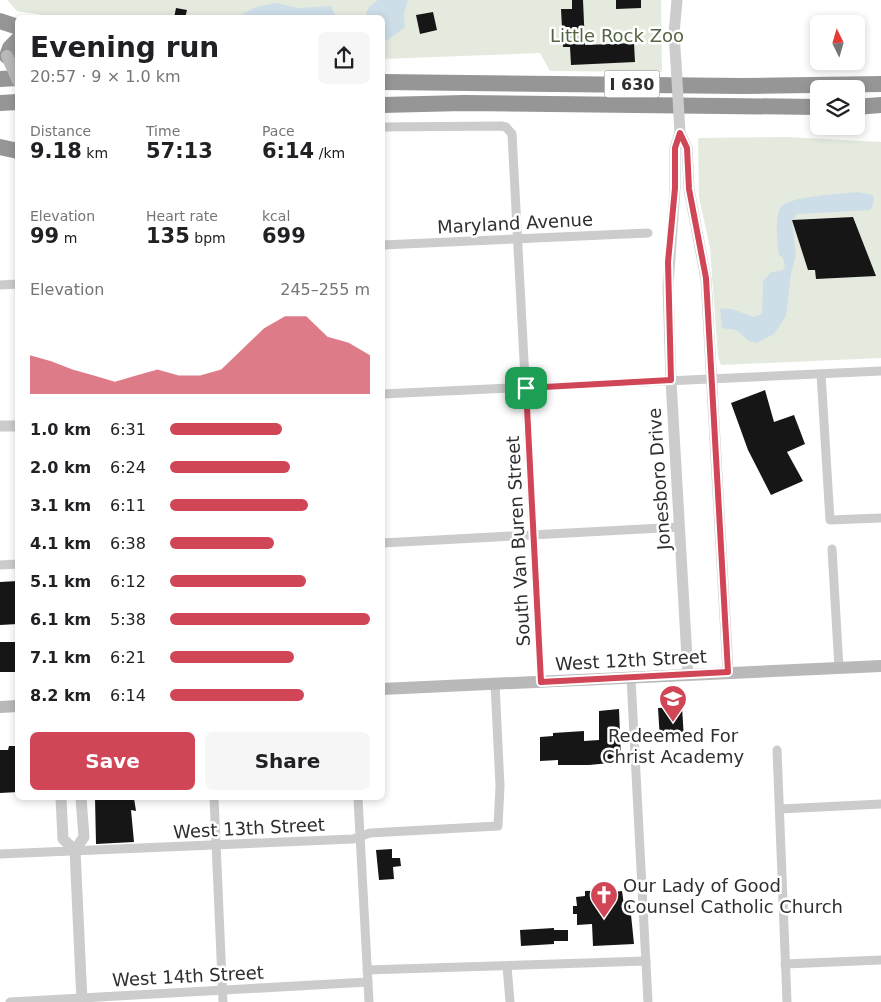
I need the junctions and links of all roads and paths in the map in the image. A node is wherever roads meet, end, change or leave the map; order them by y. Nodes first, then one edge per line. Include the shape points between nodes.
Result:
1 (677, 0) edge
2 (0, 21) edge
3 (15, 26) edge
4 (15, 43) edge
5 (3, 50) edge
6 (15, 74) edge
7 (385, 78) edge
8 (0, 79) edge
9 (15, 80) edge
10 (385, 82) edge
11 (413, 82) junction
12 (881, 84) edge
13 (15, 102) edge
14 (0, 103) edge
15 (385, 105) edge
16 (881, 105) edge
17 (865, 106) edge
18 (810, 107) edge
19 (385, 127) edge
20 (680, 133) junction
21 (15, 143) edge
22 (0, 145) edge
23 (15, 150) edge
24 (648, 233) dead end
25 (518, 239) junction
26 (385, 245) edge
27 (15, 284) edge
28 (0, 285) edge
29 (881, 371) edge
30 (821, 374) junction
31 (712, 379) junction
32 (671, 380) junction
33 (526, 388) junction
34 (385, 394) edge
35 (0, 426) edge
36 (15, 426) edge
37 (881, 518) edge
38 (680, 527) junction
39 (534, 535) junction
40 (385, 543) edge
41 (832, 549) dead end
42 (15, 564) edge
43 (0, 565) edge
44 (881, 666) edge
45 (839, 668) junction
46 (728, 672) junction
47 (688, 675) junction
48 (631, 678) junction
49 (541, 682) junction
50 (495, 684) junction
51 (385, 689) edge
52 (0, 706) edge
53 (15, 706) edge
54 (777, 750) dead end
55 (61, 800) edge
56 (81, 800) edge
57 (214, 800) edge
58 (358, 800) edge
59 (881, 804) edge
60 (780, 809) junction
61 (360, 837) junction
62 (217, 846) junction
63 (75, 850) junction
64 (0, 854) edge
65 (881, 960) edge
66 (646, 961) junction
67 (785, 964) junction
68 (507, 966) junction
69 (367, 970) junction
70 (368, 982) junction
71 (222, 990) junction
72 (82, 1000) edge
73 (10, 1002) edge
74 (222, 1002) edge
75 (369, 1002) edge
76 (510, 1002) edge
77 (648, 1002) edge
78 (787, 1002) edge

1 - 20 street, Jonesboro Drive, bridge via 674,34
2 - 3 highway
4 - 5 highway
5 - 6 main road, bridge
7 - 11 highway
8 - 9 highway
10 - 11 highway, I 630
11 - 12 highway, I 630 via 742,86
13 - 14 highway
15 - 18 highway, I 630
16 - 17 highway
19 - 25 street, South Van Buren Street via 501,126 509,129 513,138
20 - 31 street, Jonesboro Drive via 687,148 689,189 706,278
20 - 32 street, Jonesboro Drive via 675,148 668,262
21 - 22 highway
22 - 23 highway
24 - 25 street, Maryland Avenue
25 - 26 street, Maryland Avenue
25 - 33 street, South Van Buren Street
27 - 28 street
29 - 30 street
30 - 31 street
30 - 37 street via 830,520
31 - 32 street
31 - 46 street, Jonesboro Drive
32 - 33 street
32 - 38 street, Jonesboro Drive
33 - 34 street
33 - 39 street, South Van Buren Street
35 - 36 street
38 - 39 street
38 - 47 street, Jonesboro Drive
39 - 40 street
39 - 49 street, South Van Buren Street
41 - 45 street
42 - 43 street
44 - 45 main road, West 12th Street
45 - 46 main road, West 12th Street
46 - 47 main road, West 12th Street
47 - 48 main road, West 12th Street
48 - 49 main road, West 12th Street
48 - 66 street
49 - 50 main road, West 12th Street
50 - 51 main road, West 12th Street
50 - 61 street, West 13th Street via 500,786 498,826 370,833
52 - 53 main road
54 - 60 street
55 - 63 street via 63,839
56 - 63 street via 84,837
57 - 62 street
58 - 61 street
59 - 60 street
60 - 67 street
61 - 62 street, West 13th Street
61 - 69 street
62 - 63 street, West 13th Street
62 - 71 street
63 - 64 street, West 13th Street
63 - 72 street
65 - 67 street
66 - 68 street
66 - 77 street
67 - 78 street
68 - 69 street
68 - 76 street
69 - 70 street
70 - 71 street, West 14th Street
70 - 75 street
71 - 72 street, West 14th Street
71 - 74 street
72 - 73 street, West 14th Street

